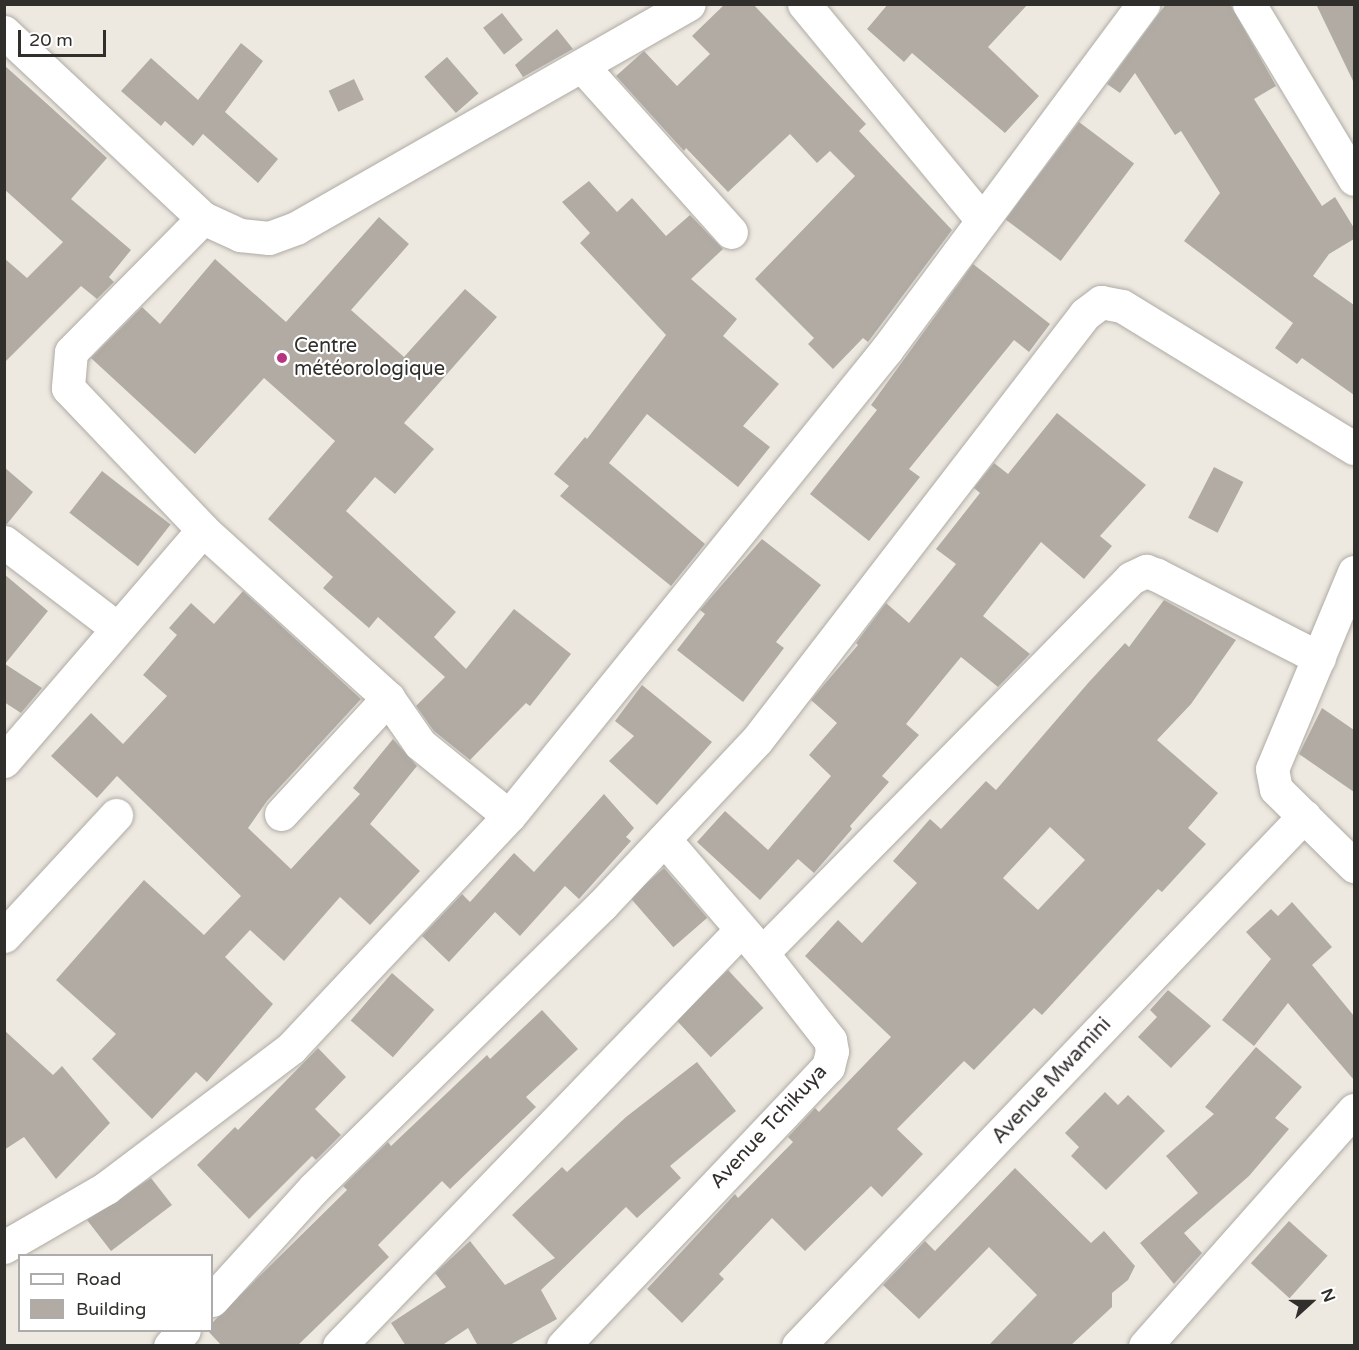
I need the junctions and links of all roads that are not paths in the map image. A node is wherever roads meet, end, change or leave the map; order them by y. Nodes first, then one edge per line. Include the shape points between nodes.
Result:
1 (689, 4) edge
2 (804, 4) edge
3 (1249, 4) edge
4 (1124, 11) edge
5 (4, 32) edge
6 (582, 66) junction
7 (1354, 179) edge
8 (202, 218) junction
9 (982, 219) junction
10 (731, 232) dead end
11 (1354, 448) edge
12 (203, 530) junction
13 (4, 542) edge
14 (1354, 572) edge
15 (117, 628) junction
16 (1319, 658) junction
17 (388, 698) junction
18 (4, 761) edge
19 (280, 814) dead end
20 (116, 815) dead end
21 (509, 816) junction
22 (1304, 816) junction
23 (664, 839) junction
24 (1354, 866) edge
25 (4, 936) edge
26 (751, 942) junction
27 (1354, 1110) edge
28 (4, 1247) edge
29 (213, 1299) edge
30 (182, 1332) edge
31 (170, 1346) edge
32 (339, 1346) edge
33 (563, 1346) edge
34 (798, 1346) edge
35 (1145, 1346) edge

1 - 6 street
2 - 9 street
3 - 7 street
4 - 9 street
5 - 8 street
6 - 8 street via 296,228 269,238 240,235
6 - 10 street
8 - 12 street via 71,352 68,388
9 - 21 street via 887,349
11 - 23 street via 1122,306 1101,302 1085,314 756,740
12 - 15 street
12 - 17 street
13 - 15 street
14 - 16 street
15 - 18 street
16 - 22 street via 1272,769 1276,789
16 - 26 street via 1157,574 1146,571 1131,578
17 - 19 street
17 - 21 street via 420,744
20 - 25 street
21 - 28 street via 291,1048 106,1188
22 - 24 street
22 - 34 street, Avenue Mwamini
23 - 26 street, Avenue Tchikuya
23 - 29 street via 314,1188
26 - 32 street
26 - 33 street, Avenue Tchikuya via 830,1040 828,1067
27 - 35 street
30 - 31 street

